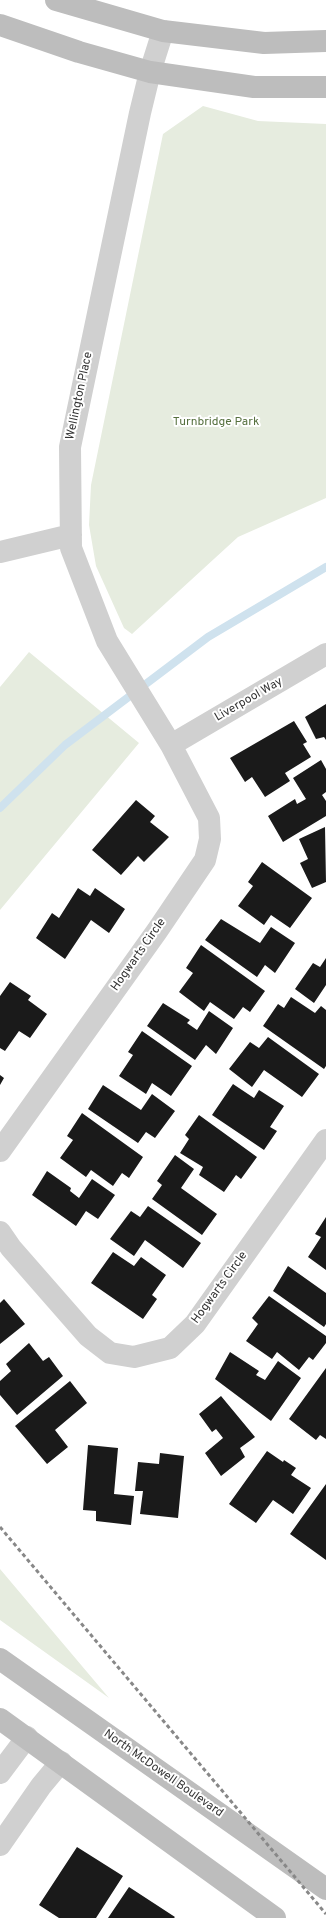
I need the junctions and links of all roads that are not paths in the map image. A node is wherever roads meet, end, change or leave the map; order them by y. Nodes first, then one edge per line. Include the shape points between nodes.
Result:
1 (56, 0) edge
2 (0, 25) edge
3 (163, 31) junction
4 (326, 41) edge
5 (150, 72) junction
6 (326, 87) edge
7 (71, 536) junction
8 (0, 552) edge
9 (326, 654) edge
10 (171, 745) junction
11 (326, 1140) edge
12 (0, 1151) edge
13 (0, 1232) edge
14 (0, 1659) edge
15 (0, 1719) edge
16 (27, 1737) junction
17 (61, 1762) junction
18 (0, 1773) edge
19 (0, 1845) edge
20 (326, 1888) edge
21 (274, 1918) edge

1 - 3 main road
2 - 5 main road via 79,52
3 - 4 main road via 264,43
3 - 5 street, Wellington Place
5 - 6 main road via 254,87
5 - 7 street, Wellington Place via 70,448
7 - 8 street
7 - 10 street, Wellington Place via 71,548 107,641
9 - 10 street, Liverpool Way
10 - 12 street, Hogwarts Circle via 209,818 210,839 205,860
11 - 13 street, Hogwarts Circle via 195,1324 170,1348 134,1356 110,1352 88,1336
14 - 20 main road, North McDowell Boulevard
15 - 16 main road
16 - 17 main road
16 - 18 street
17 - 19 street
17 - 21 main road

